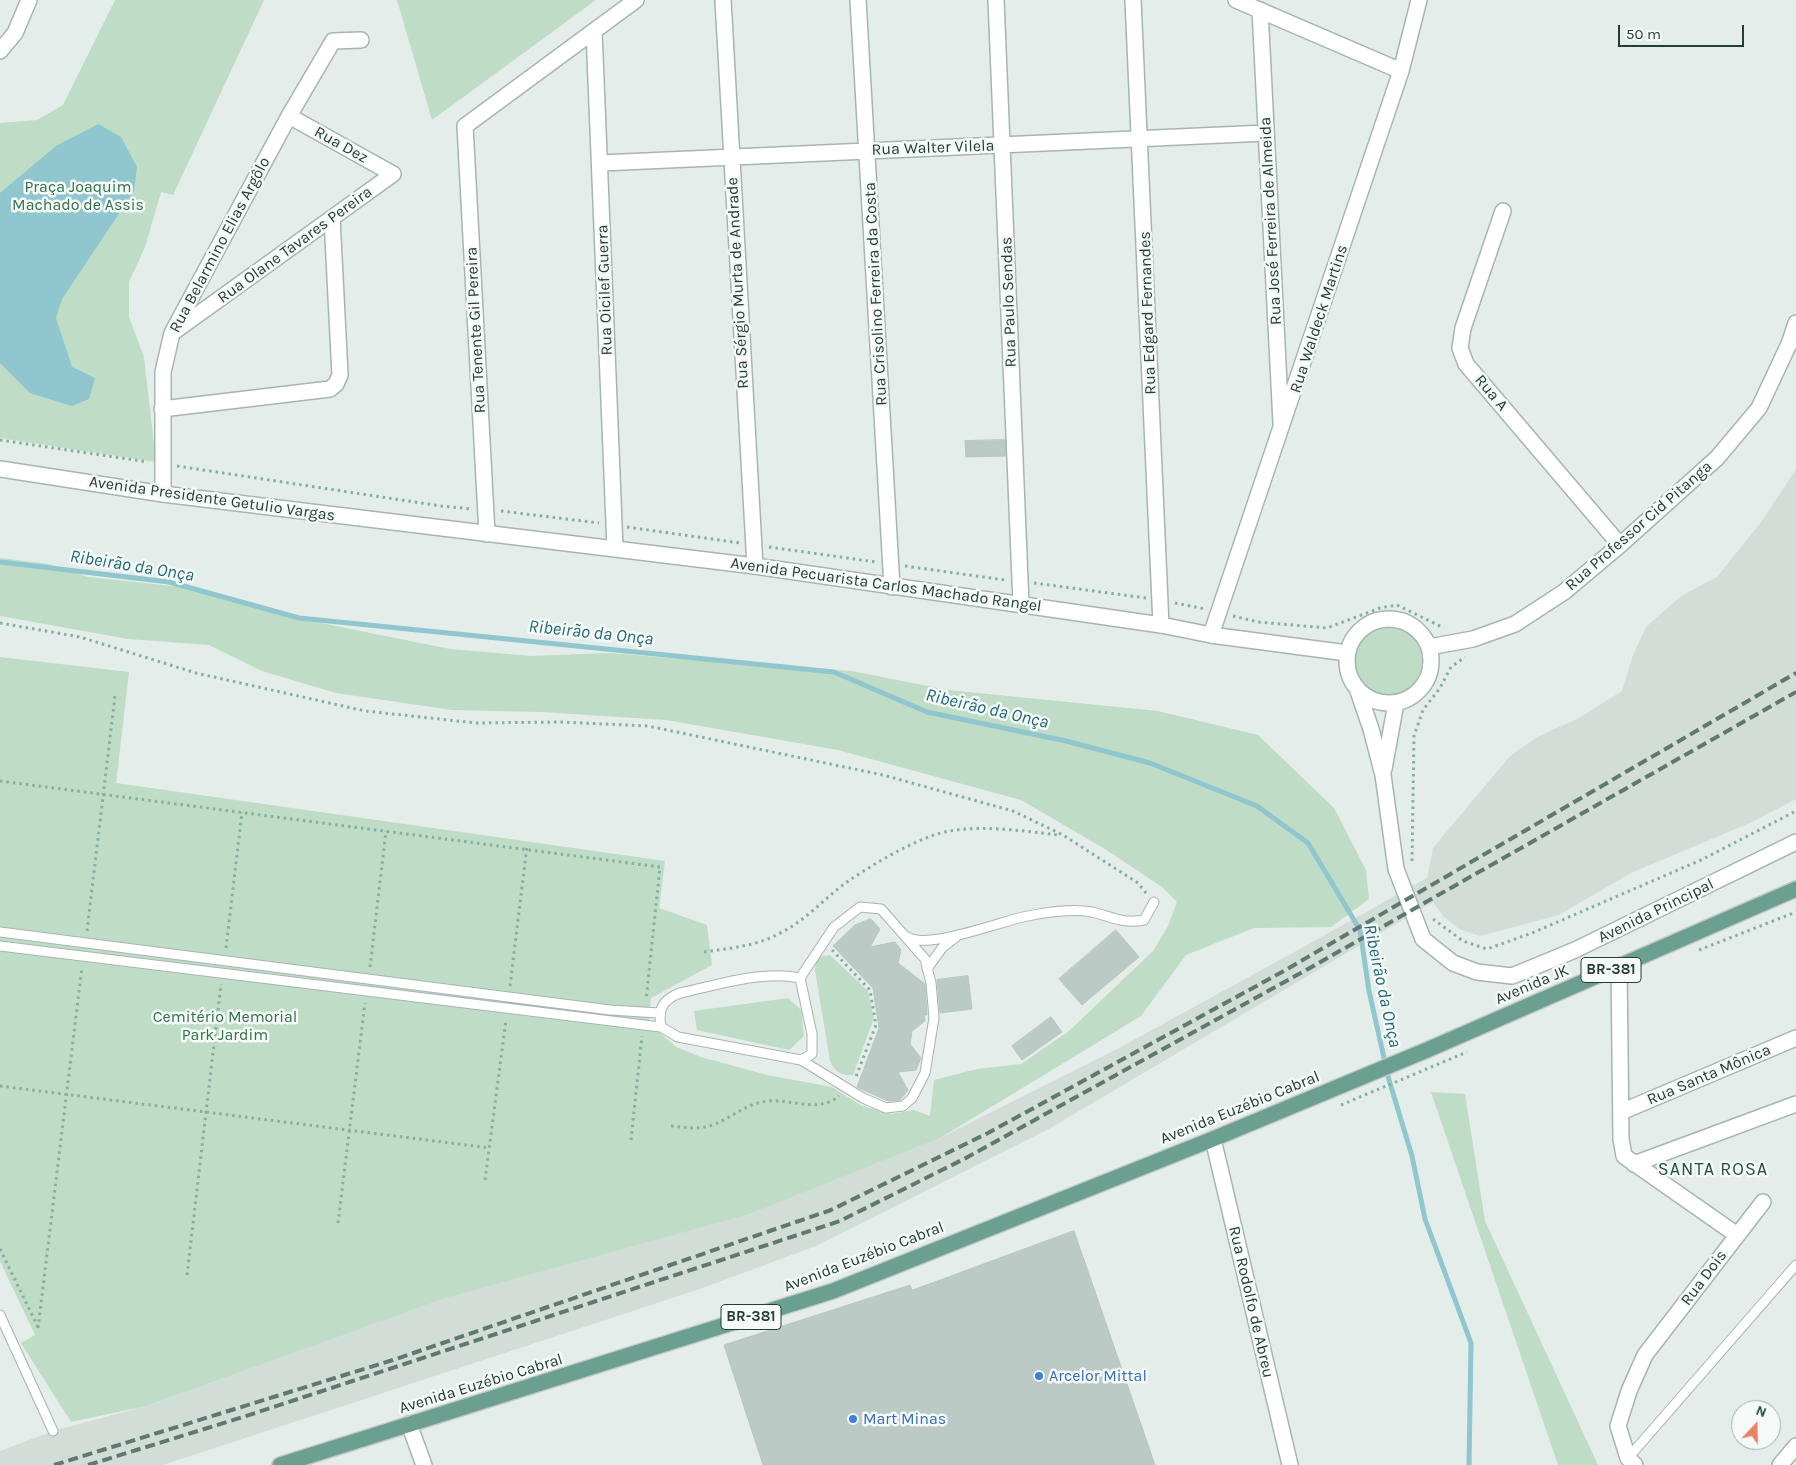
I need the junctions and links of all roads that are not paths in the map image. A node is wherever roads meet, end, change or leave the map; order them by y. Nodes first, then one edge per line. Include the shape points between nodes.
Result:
1 (30, 0) edge
2 (636, 0) edge
3 (723, 0) edge
4 (858, 0) edge
5 (996, 0) edge
6 (1133, 0) edge
7 (1236, 0) edge
8 (1420, 0) edge
9 (1260, 10) junction
10 (594, 31) junction
11 (361, 40) dead end
12 (0, 51) edge
13 (1402, 71) junction
14 (289, 116) junction
15 (1266, 133) junction
16 (1140, 139) junction
17 (1003, 145) junction
18 (868, 151) junction
19 (731, 157) junction
20 (601, 163) junction
21 (393, 174) joint
22 (1503, 212) dead end
23 (332, 218) junction
24 (1796, 323) edge
25 (172, 333) junction
26 (1792, 341) edge
27 (162, 408) junction
28 (1281, 432) junction
29 (0, 469) edge
30 (163, 494) junction
31 (425, 526) joint
32 (487, 534) junction
33 (1620, 545) junction
34 (615, 548) junction
35 (755, 566) junction
36 (892, 587) junction
37 (1021, 604) junction
38 (1161, 625) junction
39 (1211, 635) junction
40 (1428, 647) junction
41 (1347, 653) junction
42 (1358, 691) junction
43 (1396, 703) junction
44 (1383, 776) junction
45 (1796, 842) edge
46 (1796, 890) edge
47 (1154, 902) road end
48 (0, 932) edge
49 (965, 933) junction
50 (903, 934) junction
51 (0, 946) edge
52 (1619, 966) junction
53 (927, 969) junction
54 (800, 978) junction
55 (659, 1013) junction
56 (661, 1027) junction
57 (1796, 1038) edge
58 (801, 1060) junction
59 (1336, 1088) joint
60 (1796, 1104) edge
61 (1621, 1112) junction
62 (1212, 1139) junction
63 (1634, 1164) junction
64 (1763, 1202) dead end
65 (1737, 1235) junction
66 (1796, 1265) edge
67 (0, 1315) edge
68 (409, 1424) junction
69 (53, 1432) dead end
70 (1796, 1446) edge
71 (1631, 1461) edge
72 (280, 1465) edge
73 (424, 1465) edge
74 (1290, 1465) edge
75 (1780, 1465) edge

1 - 12 street via 15,33
2 - 10 street
3 - 19 street, Rua Sérgio Murta de Andrade
4 - 18 street, Rua Crisolino Ferreira da Costa
5 - 17 street, Rua Paulo Sendas
6 - 16 street, Rua Edgard Fernandes
7 - 9 street
8 - 13 street, Rua Waldeck Martins
9 - 13 street
9 - 15 street, Rua José Ferreira de Almeida
10 - 20 street, Rua Oicilef Guerra
10 - 32 street, Rua Tenente Gil Pereira via 465,126
11 - 14 street, Rua Belarmino Elias Argôlo via 333,41
13 - 28 street, Rua Waldeck Martins
14 - 21 street, Rua Dez
14 - 25 street, Rua Belarmino Elias Argôlo
15 - 16 street, Rua Walter Vilela
15 - 28 street, Rua José Ferreira de Almeida
16 - 17 street, Rua Walter Vilela
16 - 38 street, Rua Edgard Fernandes
17 - 18 street, Rua Walter Vilela
17 - 37 street, Rua Paulo Sendas
18 - 19 street, Rua Walter Vilela
18 - 36 street, Rua Crisolino Ferreira da Costa
19 - 20 street, Rua Walter Vilela
19 - 35 street, Rua Sérgio Murta de Andrade
20 - 34 street, Rua Oicilef Guerra
21 - 23 street, Rua Olane Tavares Pereira
22 - 33 street, Rua A via 1463,328 1460,348 1466,364
23 - 25 street, Rua Olane Tavares Pereira
23 - 27 street via 340,375 336,384 330,389
24 - 26 street, Rua Professor Cid Pitanga
25 - 27 street, Rua Belarmino Elias Argôlo via 163,372
26 - 33 street, Rua Professor Cid Pitanga via 1759,408 1717,458
27 - 30 street, Rua Belarmino Elias Argôlo
28 - 39 street, Rua Waldeck Martins
29 - 30 street, Avenida Presidente Getulio Vargas
30 - 31 street, Avenida Presidente Getulio Vargas
31 - 32 street, Avenida Pecuarista Carlos Machado Rangel
32 - 34 street, Avenida Pecuarista Carlos Machado Rangel
33 - 40 street, Rua Professor Cid Pitanga via 1564,592 1515,624 1473,639
34 - 35 street, Avenida Pecuarista Carlos Machado Rangel
35 - 36 street, Avenida Pecuarista Carlos Machado Rangel
36 - 37 street, Avenida Pecuarista Carlos Machado Rangel
37 - 38 street, Avenida Pecuarista Carlos Machado Rangel
38 - 39 street, Avenida Pecuarista Carlos Machado Rangel
39 - 41 street, Avenida Pecuarista Carlos Machado Rangel
40 - 41 street via 1412,626 1385,619 1371,622 1360,630
40 - 43 street via 1430,671 1425,683 1412,696
41 - 42 street via 1348,673
42 - 43 street via 1382,703
42 - 44 street, Avenida Principal
43 - 44 street, Avenida Principal
44 - 45 street, Avenida Principal via 1396,869 1423,939 1453,964 1476,972 1512,976 1575,950
46 - 52 main road, Avenida JK / BR-381
47 - 49 lane via 1144,920 1129,923 1073,910 1022,918
48 - 55 lane via 610,1010
49 - 50 lane via 921,940
49 - 53 lane via 942,948
50 - 53 lane via 925,959
50 - 54 lane via 881,909 860,906 834,927
51 - 56 lane
52 - 59 main road, Avenida JK / BR-381
52 - 61 street
53 - 58 lane via 934,1018 925,1073 912,1098 903,1106 886,1108 863,1098
54 - 55 lane via 784,975 759,978 680,993 669,997
54 - 58 lane via 812,1034 812,1054
55 - 56 lane
56 - 58 lane via 678,1037
57 - 61 street, Rua Santa Mônica
59 - 62 main road, Avenida Euzébio Cabral / BR-381
60 - 63 street
61 - 63 street via 1624,1156
62 - 68 main road, Avenida Euzébio Cabral / BR-381 via 833,1291
62 - 74 street, Rua Rodolfo de Abreu
63 - 65 street
64 - 65 street, Rua Dois
65 - 71 street, Rua Dois via 1645,1355 1618,1426
66 - 71 lane
67 - 69 lane
68 - 72 main road, Avenida Euzébio Cabral / BR-381
68 - 73 street
70 - 75 street

